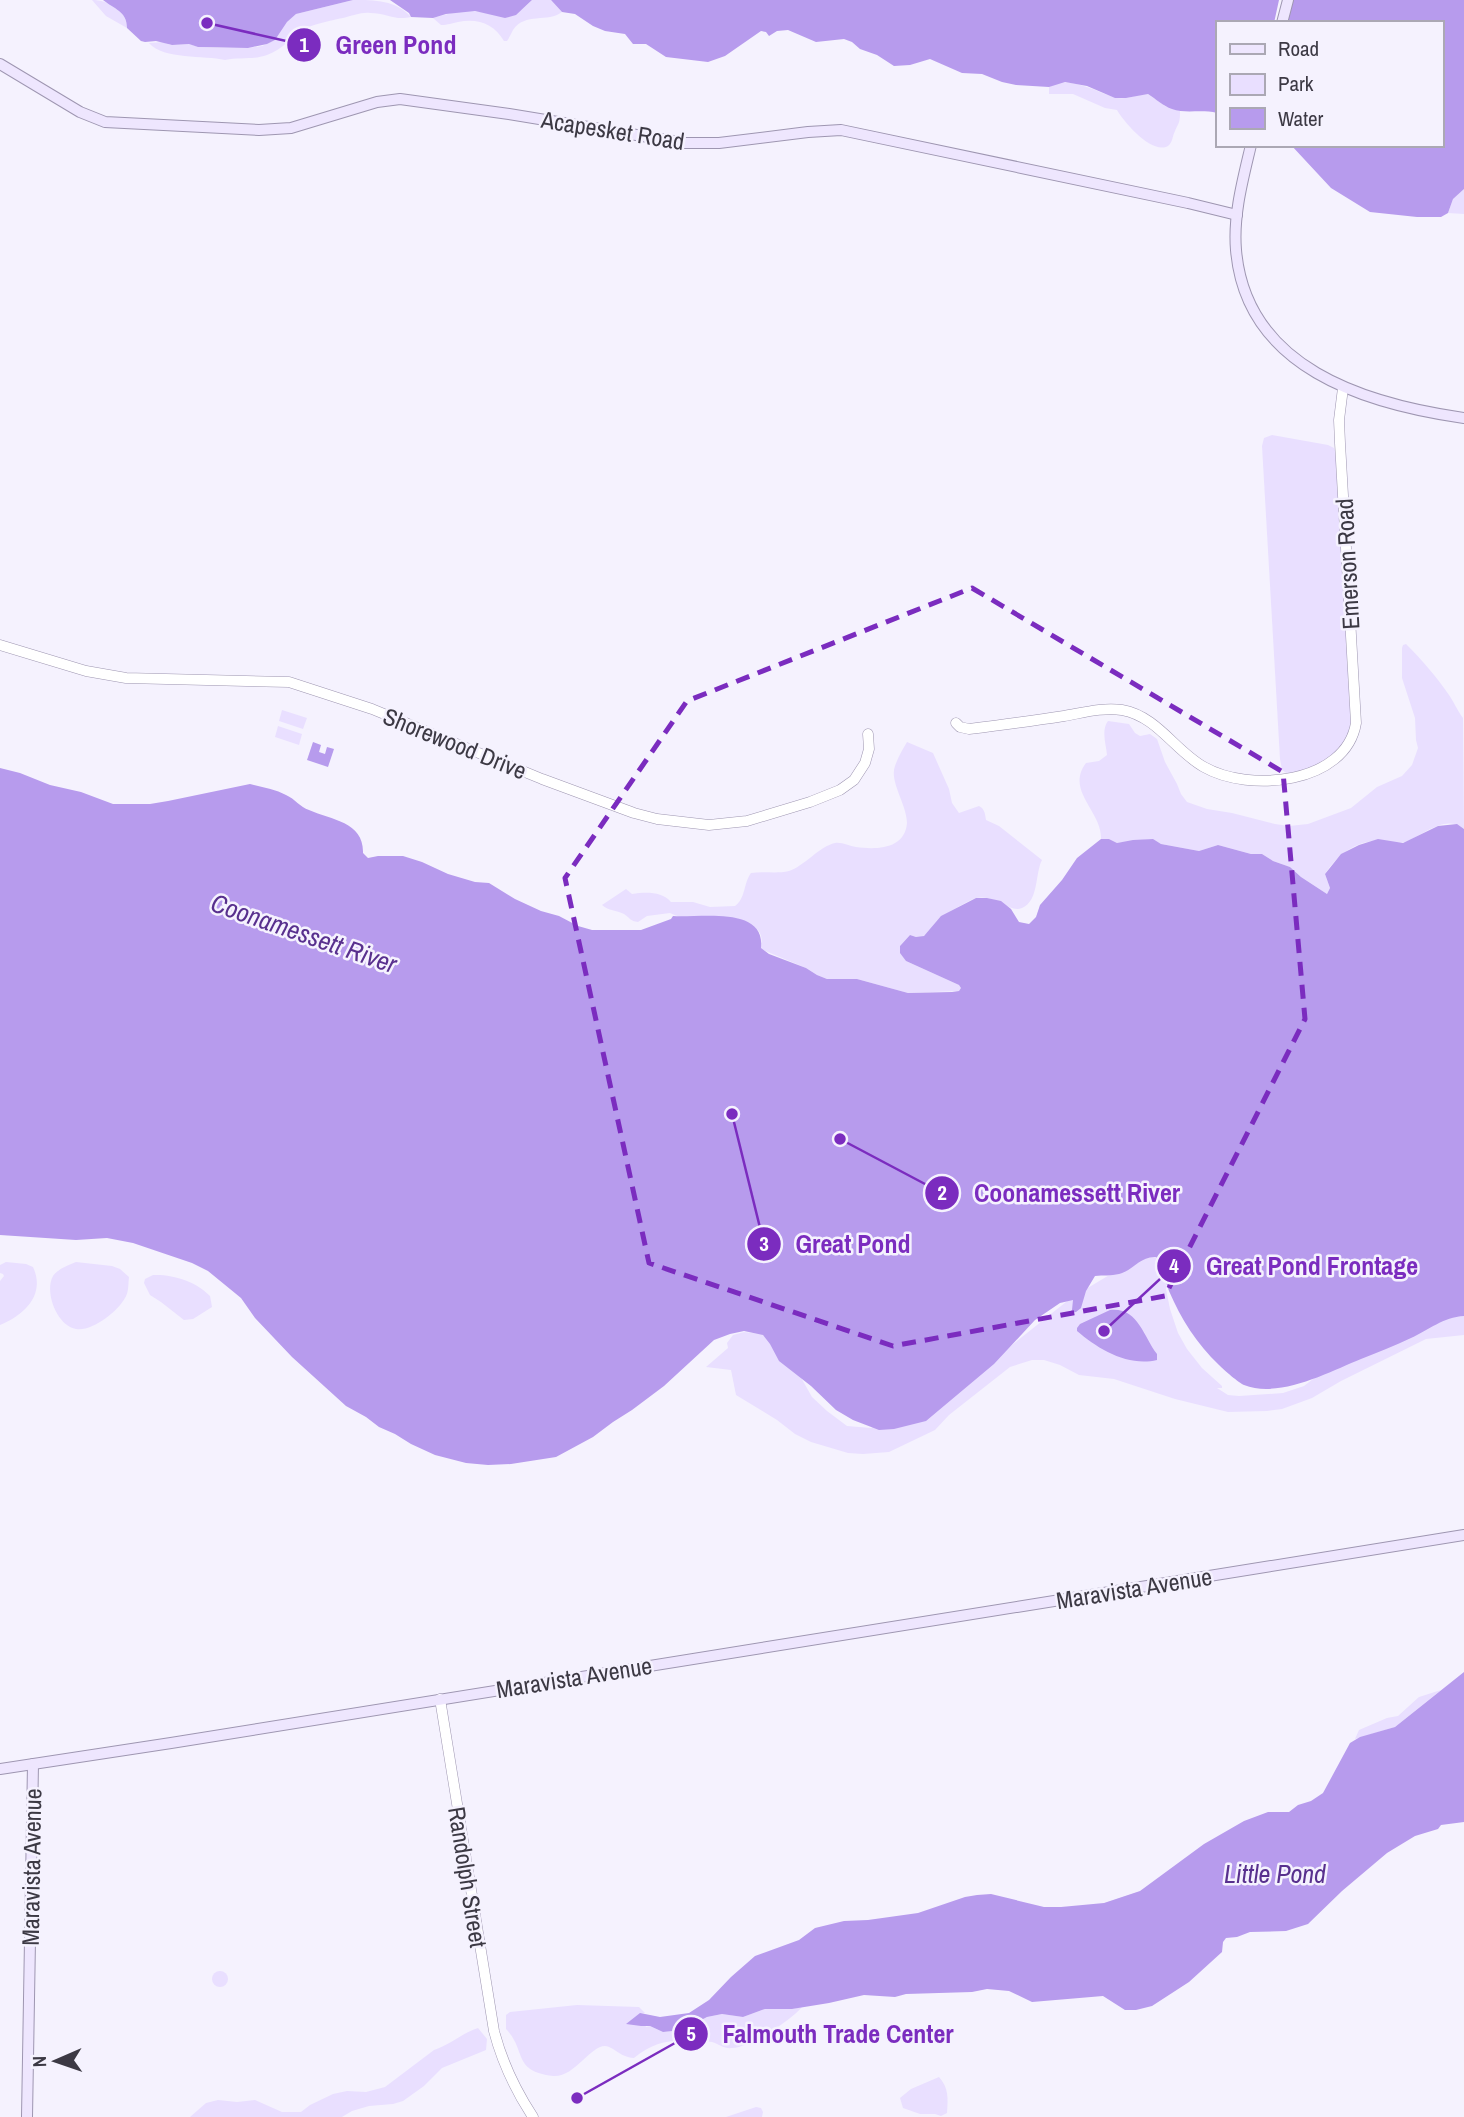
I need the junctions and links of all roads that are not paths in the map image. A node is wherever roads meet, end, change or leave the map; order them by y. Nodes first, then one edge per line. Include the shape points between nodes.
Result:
1 (1288, 0) edge
2 (1283, 21) edge
3 (0, 64) edge
4 (1251, 147) edge
5 (1237, 215) junction
6 (1343, 388) junction
7 (1464, 418) edge
8 (0, 645) edge
9 (956, 723) dead end
10 (868, 734) dead end
11 (1464, 1535) edge
12 (440, 1699) junction
13 (33, 1764) junction
14 (0, 1769) edge
15 (27, 2117) edge
16 (533, 2117) edge

1 - 2 main road
3 - 5 main road, Acapesket Road via 80,112 112,123 282,129 400,99 685,143 841,131
4 - 5 main road
5 - 6 main road via 1237,261 1244,289 1260,320 1296,359
6 - 7 main road
6 - 9 street, Emerson Road via 1339,420 1356,710 1353,739 1343,753 1318,769 1290,778 1261,780 1204,768 1148,721 1123,710 969,729
8 - 10 street, Shorewood Drive via 126,678 289,682 372,709 634,813 709,825 747,821 840,790 865,763
11 - 12 main road, Maravista Avenue
12 - 13 main road, Maravista Avenue
12 - 16 street, Randolph Street via 489,2012 500,2053
13 - 14 main road
13 - 15 main road, Maravista Avenue

